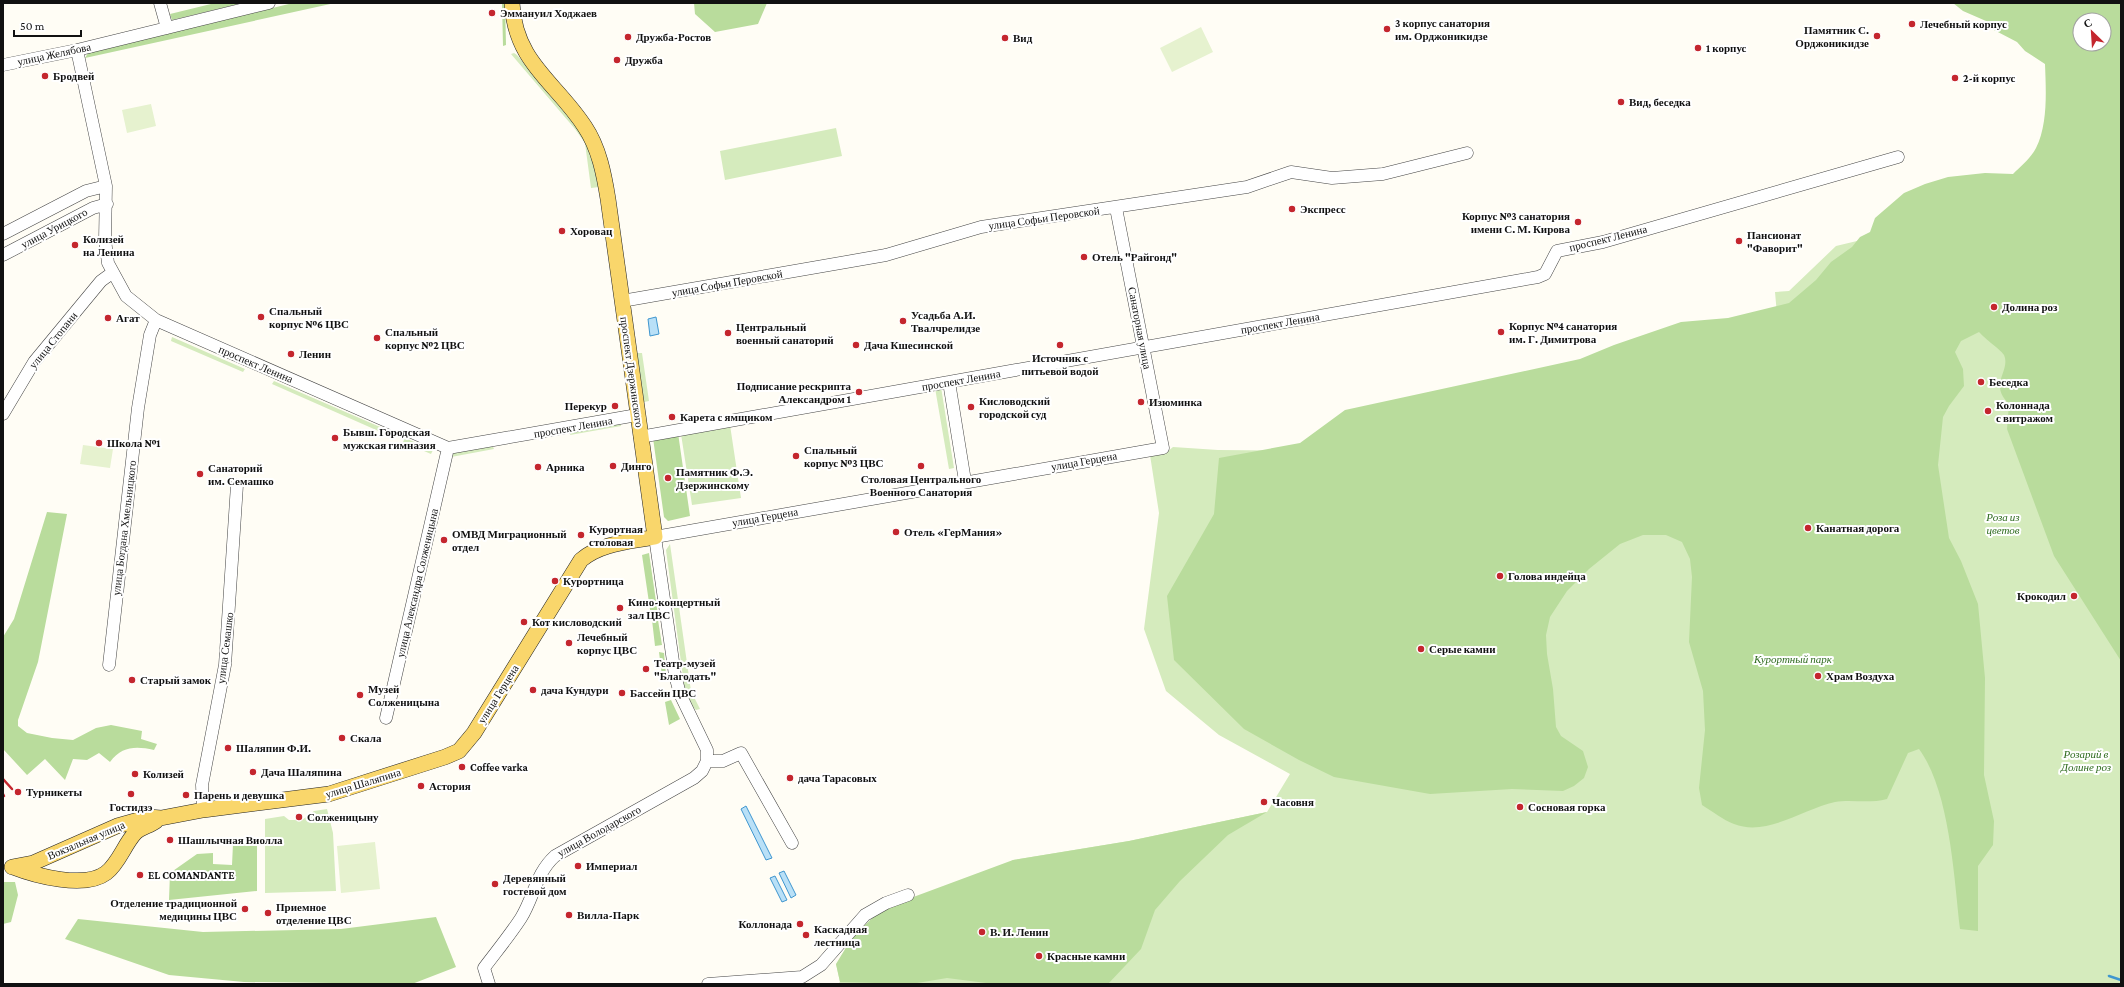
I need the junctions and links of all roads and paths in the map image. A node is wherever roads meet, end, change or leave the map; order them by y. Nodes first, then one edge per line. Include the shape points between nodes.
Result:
1 (160, 3) edge
2 (269, 3) edge
3 (512, 3) edge
4 (167, 28) junction
5 (77, 50) junction
6 (3, 66) edge
7 (1467, 153) dead end
8 (1898, 157) dead end
9 (106, 186) junction
10 (107, 204) junction
11 (1116, 208) junction
12 (3, 234) edge
13 (3, 255) edge
14 (112, 273) junction
15 (622, 301) junction
16 (156, 320) junction
17 (1144, 347) junction
18 (948, 382) junction
19 (3, 414) edge
20 (637, 415) junction
21 (640, 437) junction
22 (448, 448) junction
23 (1163, 448) joint
24 (965, 481) junction
25 (237, 485) dead end
26 (655, 537) junction
27 (109, 665) dead end
28 (386, 718) dead end
29 (468, 742) joint
30 (706, 761) junction
31 (203, 810) junction
32 (161, 818) junction
33 (792, 843) dead end
34 (8, 865) edge
35 (908, 895) dead end
36 (489, 984) edge
37 (708, 984) edge

1 - 4 street
2 - 4 street, улица Желябова
3 - 15 main road, проспект Дзержинского via 516,31 528,56 575,114 594,145 606,182
4 - 5 street, улица Желябова
5 - 6 street, улица Желябова
5 - 9 street, проспект Ленина
7 - 11 street, улица Софьи Перовской via 1383,174 1332,178 1291,172 1265,183 1247,187
8 - 17 street, проспект Ленина via 1603,242 1557,251 1545,274 1538,277
9 - 10 street, проспект Ленина
9 - 12 street, улица Урицкого via 86,191
10 - 13 street, улица Урицкого via 93,208
10 - 14 street, проспект Ленина via 106,254
11 - 15 street, улица Софьи Перовской via 981,227 886,255
11 - 17 street, Санаторная улица
14 - 16 street, проспект Ленина via 126,296
14 - 19 street, улица Стопани via 101,281 34,362
15 - 20 main road, проспект Дзержинского
16 - 22 street, проспект Ленина
16 - 27 street, улица Богдана Хмельницкого via 150,335 138,408
17 - 18 street, проспект Ленина
17 - 23 street, Санаторная улица
18 - 21 street, проспект Ленина
18 - 24 street
20 - 21 main road, проспект Дзержинского
20 - 22 street, проспект Ленина
21 - 26 main road, проспект Дзержинского
22 - 28 street, улица Александра Солженицына
23 - 24 street, улица Герцена
24 - 26 street, улица Герцена
25 - 31 street, улица Семашко via 225,665 202,785
26 - 29 main road, улица Герцена via 605,546 581,560
26 - 30 street, проспект Дзержинского via 675,675 680,694 705,745
29 - 31 main road, улица Шаляпина via 459,751 445,758 329,794
30 - 33 street via 723,762 742,753
30 - 36 street, улица Володарского via 702,771 694,778 555,856 546,864 521,918 484,968
31 - 32 main road, Вокзальная улица
32 - 34 main road, Вокзальная улица via 149,817 117,826 34,863
32 - 34 main road, Вокзальная улица via 136,833 114,865 97,878 75,880 33,875
35 - 37 street via 886,903 865,915 821,965 802,977

